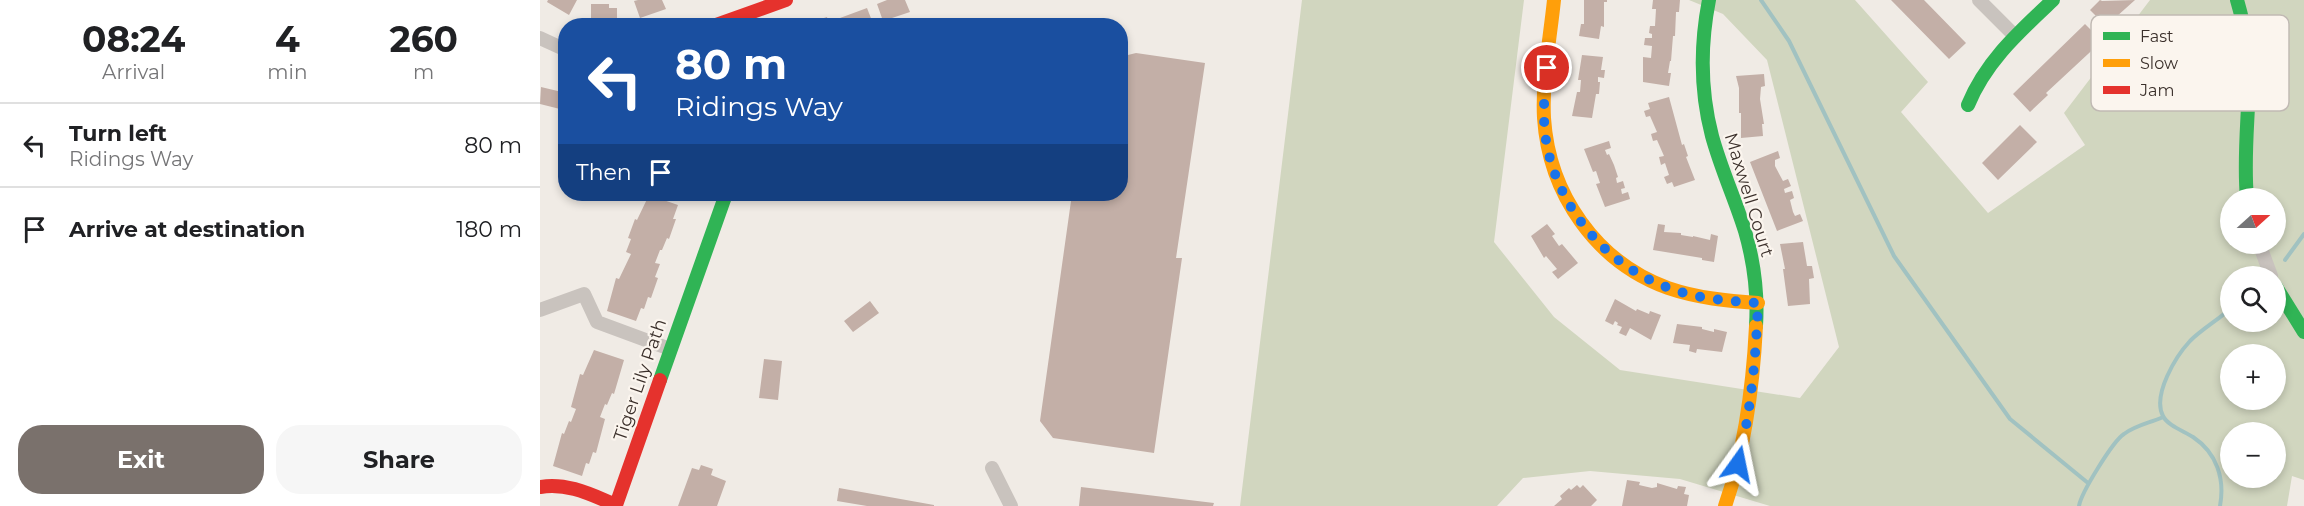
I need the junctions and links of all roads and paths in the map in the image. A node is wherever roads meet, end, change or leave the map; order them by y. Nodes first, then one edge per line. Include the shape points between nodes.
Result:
1 (786, 0) edge
2 (1554, 0) edge
3 (1709, 0) edge
4 (1979, 0) edge
5 (2054, 0) edge
6 (2237, 0) edge
7 (2240, 15) edge
8 (735, 18) edge
9 (2015, 36) junction
10 (540, 38) edge
11 (558, 46) edge
12 (1968, 105) dead end
13 (2247, 111) edge
14 (2246, 188) edge
15 (723, 201) edge
16 (2286, 302) edge
17 (1758, 303) junction
18 (540, 310) edge
19 (2304, 332) edge
20 (670, 349) junction
21 (992, 468) dead end
22 (540, 487) edge
23 (1011, 506) edge
24 (1725, 506) edge

1 - 8 street
2 - 17 street via 1544,91 1546,137 1554,173 1581,223 1619,262 1643,277 1701,297
3 - 17 street, Maxwell Court via 1701,52 1705,109 1748,240
4 - 9 street
5 - 9 street
6 - 7 street
9 - 12 street via 1979,78
10 - 11 street
13 - 14 street
15 - 20 street, Tiger Lily Path
16 - 19 street
17 - 24 street, Maxwell Court via 1743,445
18 - 20 street via 584,294 597,322
20 - 22 street, Tiger Lily Path via 616,505 560,485
21 - 23 street

